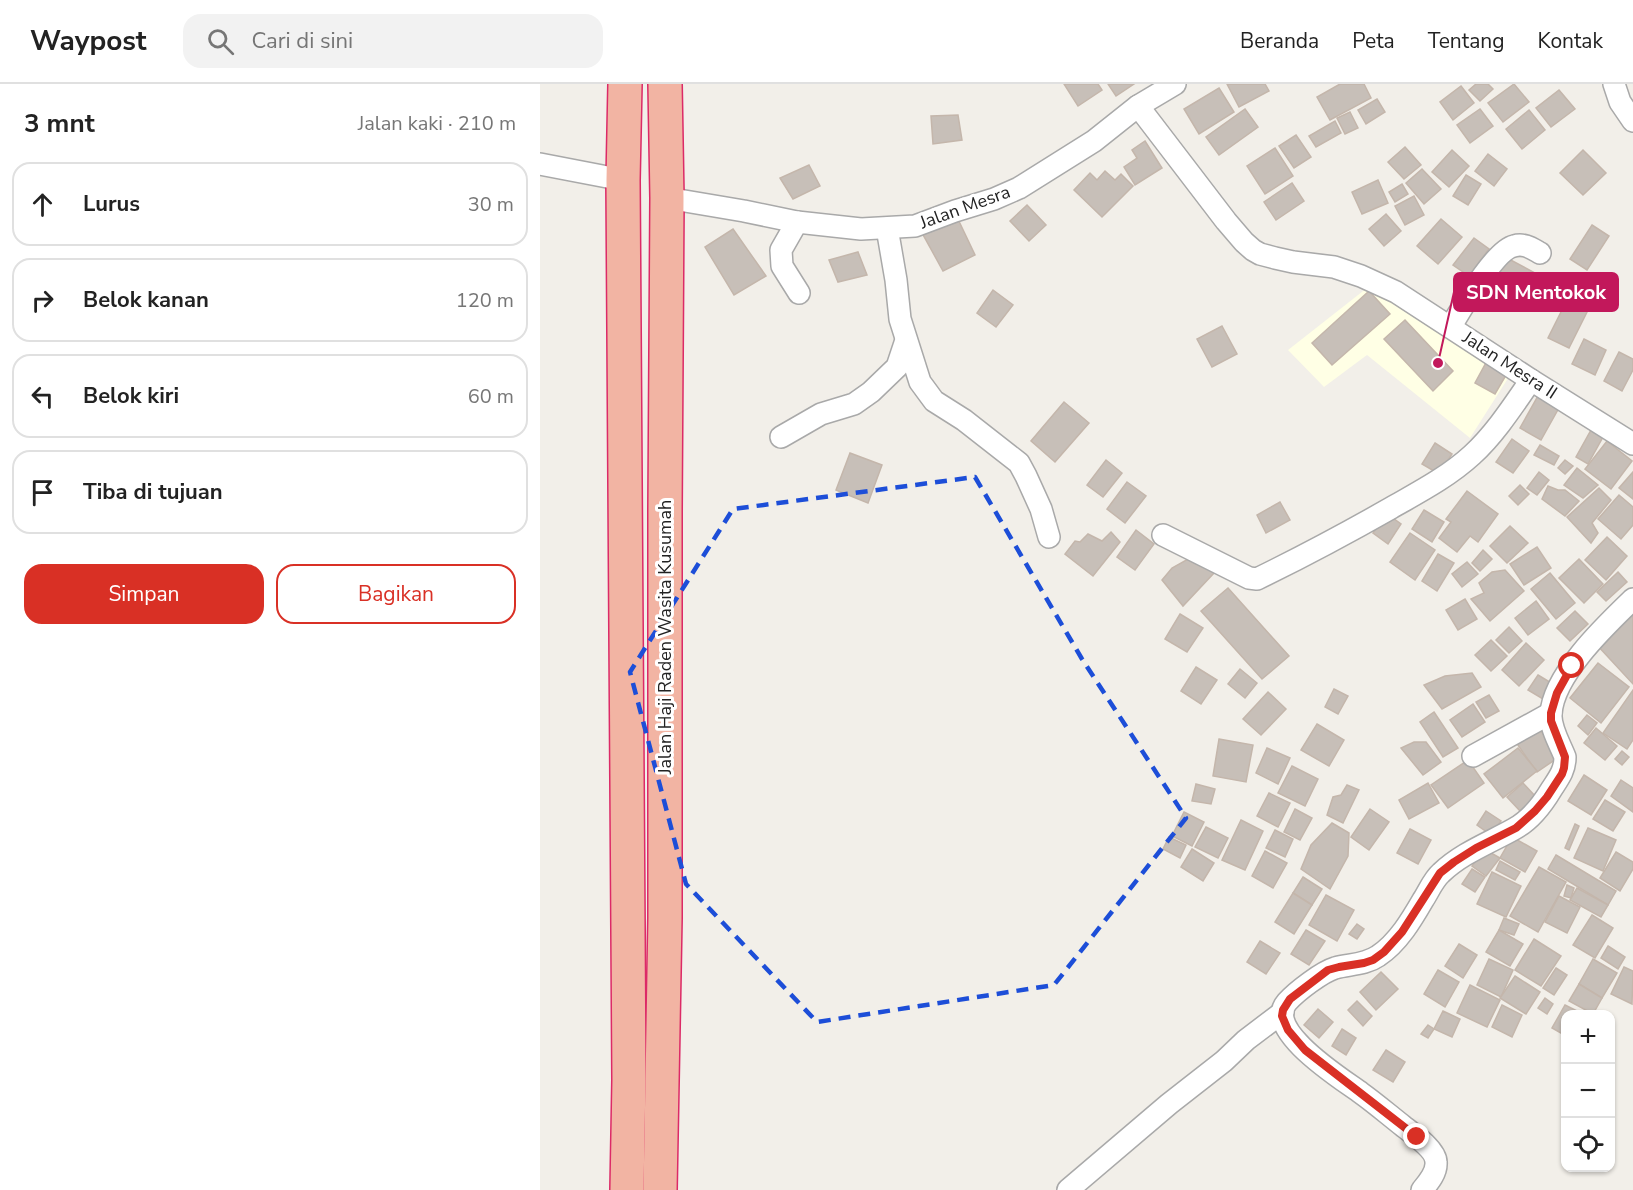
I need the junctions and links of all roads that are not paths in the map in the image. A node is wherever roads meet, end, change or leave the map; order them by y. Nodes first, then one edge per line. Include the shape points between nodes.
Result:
1 (625, 84) edge
2 (665, 84) edge
3 (1175, 84) edge
4 (1614, 84) edge
5 (1138, 106) junction
6 (1633, 121) edge
7 (540, 164) edge
8 (623, 180) junction
9 (678, 199) junction
10 (797, 222) junction
11 (887, 228) junction
12 (1540, 253) dead end
13 (799, 293) dead end
14 (1451, 326) junction
15 (906, 340) junction
16 (1531, 380) junction
17 (781, 436) dead end
18 (1633, 444) edge
19 (625, 509) junction
20 (665, 512) junction
21 (1163, 535) dead end
22 (1049, 537) dead end
23 (1633, 598) edge
24 (1551, 713) junction
25 (1473, 756) dead end
26 (1283, 1012) junction
27 (627, 1190) edge
28 (660, 1190) edge
29 (1068, 1190) edge
30 (1422, 1190) edge

1 - 8 highway, Jalan Haji Raden Wasita Kusumah
2 - 9 highway, Jalan Haji Raden Wasita Kusumah
3 - 5 street, Jalan Mesra
4 - 6 street
5 - 11 street, Jalan Mesra via 1094,141 1019,188 915,226
5 - 14 street, Jalan Mesra II via 1226,221 1253,250 1361,276 1396,291
7 - 8 street
8 - 19 highway, Jalan Haji Raden Wasita Kusumah
9 - 10 street, Jalan Mesra
9 - 20 highway, Jalan Haji Raden Wasita Kusumah
10 - 11 street, Jalan Mesra
10 - 13 street via 782,250 783,266
11 - 15 street
12 - 14 street via 1524,245 1512,246 1496,259
14 - 16 street, Jalan Mesra II
15 - 17 street via 897,367 871,392 854,404 821,414
15 - 22 street via 920,382 934,401 1019,464 1041,509
16 - 18 street, Jalan Mesra II
16 - 21 street via 1480,447 1458,467 1364,523 1257,579
19 - 20 highway
19 - 27 highway, Jalan Haji Raden Wasita Kusumah
20 - 28 highway, Jalan Haji Raden Wasita Kusumah
23 - 24 street via 1572,666
24 - 25 street
24 - 26 street via 1565,764 1535,811 1516,828 1476,848 1440,873 1402,932 1384,952 1364,963 1328,970 1290,999
26 - 29 street
26 - 30 street via 1288,1030 1305,1050 1417,1137 1434,1156 1435,1169

